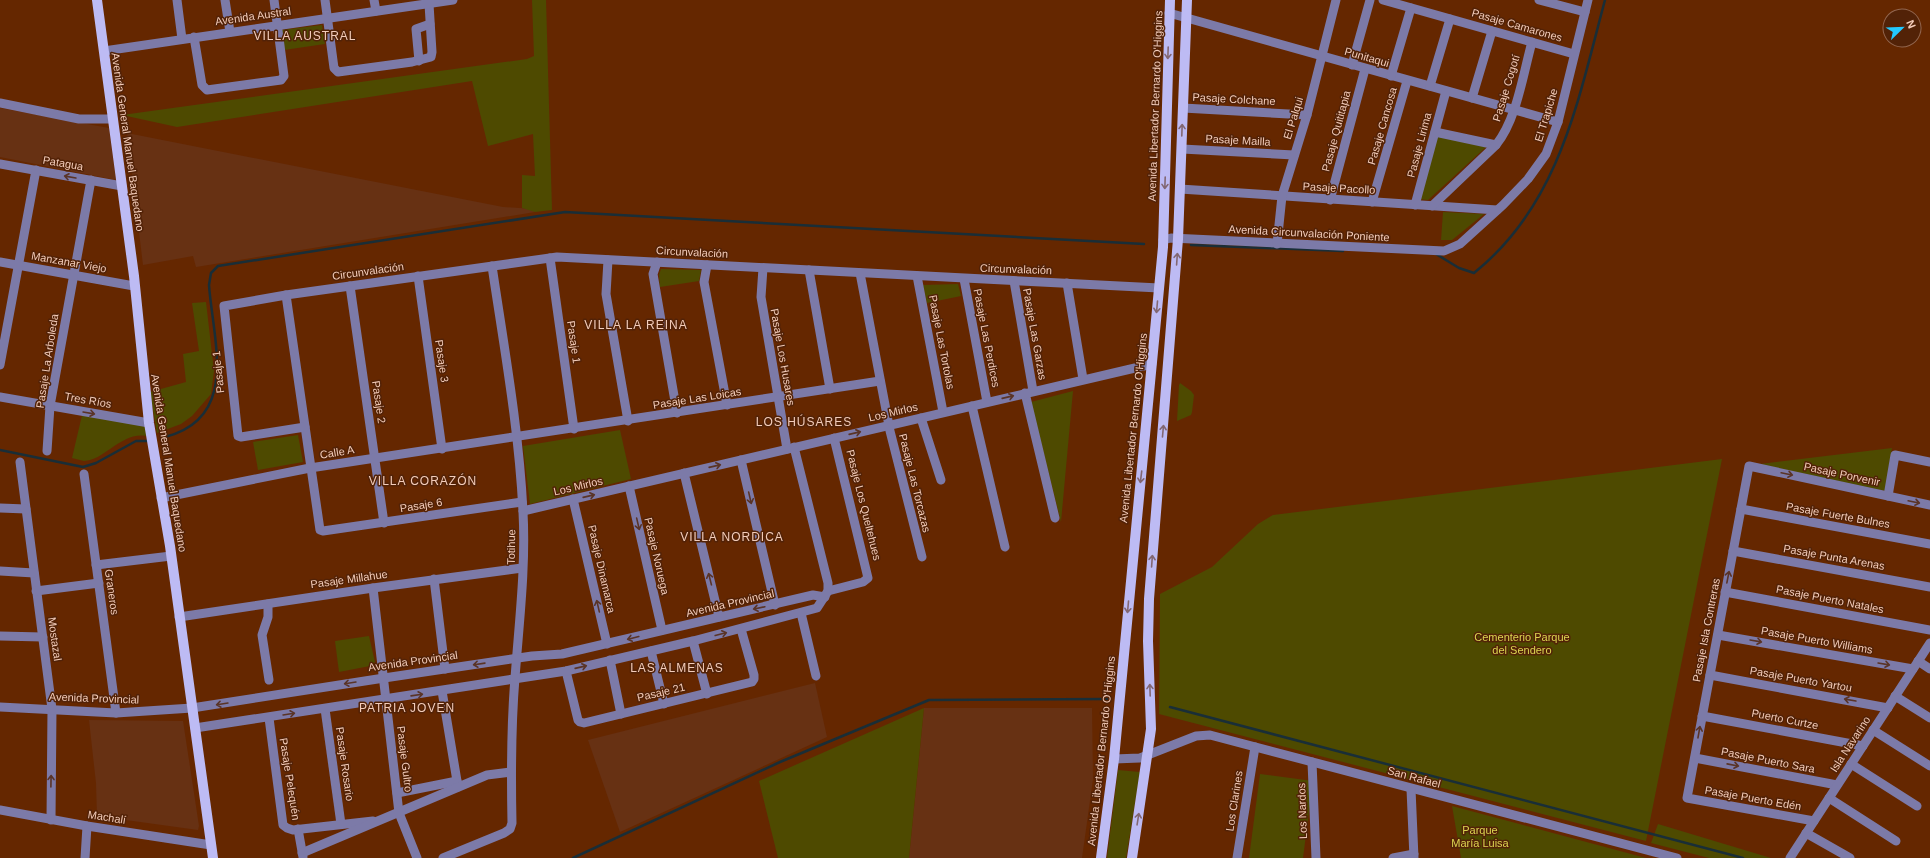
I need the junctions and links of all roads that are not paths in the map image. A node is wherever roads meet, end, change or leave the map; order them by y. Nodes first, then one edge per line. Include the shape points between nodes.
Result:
1 (97, 0) edge
2 (177, 0) edge
3 (225, 0) edge
4 (274, 0) edge
5 (325, 0) edge
6 (374, 0) edge
7 (453, 0) edge
8 (1170, 0) edge
9 (1187, 0) edge
10 (1336, 0) edge
11 (1370, 0) edge
12 (1383, 0) edge
13 (1542, 0) edge
14 (1588, 0) edge
15 (429, 4) junction
16 (1411, 8) junction
17 (376, 11) junction
18 (1585, 12) junction
19 (1169, 13) junction
20 (327, 17) junction
21 (1186, 18) junction
22 (1450, 19) junction
23 (430, 24) junction
24 (277, 25) junction
25 (1169, 28) junction
26 (1186, 28) junction
27 (1492, 31) junction
28 (230, 32) junction
29 (194, 37) junction
30 (182, 39) junction
31 (1532, 42) junction
32 (104, 50) junction
33 (1574, 54) junction
34 (1323, 56) junction
35 (415, 61) junction
36 (1352, 65) junction
37 (1365, 69) junction
38 (1391, 76) junction
39 (1407, 81) junction
40 (1430, 86) junction
41 (1446, 91) junction
42 (1472, 98) junction
43 (0, 104) edge
44 (1183, 108) junction
45 (1514, 109) junction
46 (1307, 115) junction
47 (113, 119) junction
48 (1558, 122) junction
49 (1435, 132) junction
50 (1496, 145) junction
51 (1182, 149) junction
52 (1294, 155) junction
53 (0, 164) edge
54 (36, 170) junction
55 (91, 180) junction
56 (122, 186) junction
57 (1180, 189) junction
58 (1282, 196) junction
59 (1330, 200) junction
60 (1372, 202) junction
61 (1415, 205) junction
62 (1432, 206) junction
63 (1497, 210) junction
64 (1178, 239) junction
65 (1163, 240) junction
66 (1277, 244) junction
67 (1453, 248) joint
68 (550, 258) junction
69 (608, 260) junction
70 (0, 262) edge
71 (658, 262) junction
72 (18, 265) junction
73 (707, 265) junction
74 (492, 266) junction
75 (763, 268) junction
76 (810, 270) junction
77 (860, 273) junction
78 (73, 275) junction
79 (418, 276) junction
80 (917, 276) junction
81 (964, 279) junction
82 (1014, 281) junction
83 (1066, 284) junction
84 (134, 286) junction
85 (350, 286) junction
86 (1159, 288) junction
87 (286, 294) junction
88 (227, 305) joint
89 (1152, 364) junction
90 (0, 365) edge
91 (1083, 379) junction
92 (880, 381) junction
93 (830, 389) junction
94 (1029, 392) junction
95 (0, 397) edge
96 (778, 397) junction
97 (987, 402) junction
98 (727, 405) junction
99 (50, 406) junction
100 (972, 406) junction
101 (943, 412) junction
102 (677, 413) junction
103 (921, 418) junction
104 (628, 421) junction
105 (148, 423) junction
106 (889, 425) junction
107 (305, 427) junction
108 (574, 429) junction
109 (518, 438) junction
110 (834, 438) junction
111 (791, 448) junction
112 (442, 449) junction
113 (47, 451) dead end
114 (375, 459) junction
115 (741, 460) junction
116 (20, 462) dead end
117 (1930, 462) edge
118 (1749, 466) joint
119 (310, 468) junction
120 (684, 473) junction
121 (84, 474) dead end
122 (941, 480) dead end
123 (629, 486) junction
124 (1888, 496) junction
125 (161, 498) junction
126 (573, 499) junction
127 (1930, 505) edge
128 (523, 506) junction
129 (0, 508) edge
130 (26, 509) junction
131 (1741, 509) junction
132 (1055, 518) dead end
133 (384, 523) junction
134 (1930, 544) edge
135 (1006, 547) dead end
136 (1733, 551) junction
137 (171, 556) junction
138 (922, 557) dead end
139 (96, 565) junction
140 (522, 568) junction
141 (0, 571) edge
142 (34, 573) junction
143 (868, 578) joint
144 (434, 580) junction
145 (99, 583) junction
146 (1930, 587) edge
147 (373, 588) junction
148 (36, 591) junction
149 (1725, 592) junction
150 (826, 594) junction
151 (268, 604) junction
152 (775, 605) junction
153 (801, 613) junction
154 (179, 617) junction
155 (719, 617) junction
156 (741, 629) junction
157 (662, 630) junction
158 (1930, 630) edge
159 (1718, 635) junction
160 (0, 636) edge
161 (43, 638) junction
162 (693, 641) junction
163 (1930, 643) edge
164 (607, 644) junction
165 (651, 651) junction
166 (518, 658) junction
167 (610, 660) junction
168 (1918, 661) junction
169 (445, 669) junction
170 (1930, 669) edge
171 (1913, 670) junction
172 (566, 671) junction
173 (1710, 675) junction
174 (816, 676) dead end
175 (384, 678) junction
176 (515, 679) junction
177 (269, 680) dead end
178 (442, 691) junction
179 (707, 694) junction
180 (1895, 696) junction
181 (385, 699) junction
182 (664, 704) junction
183 (0, 707) edge
184 (192, 708) junction
185 (325, 708) junction
186 (1888, 708) junction
187 (52, 709) junction
188 (116, 713) junction
189 (621, 714) junction
190 (1702, 716) junction
191 (269, 718) junction
192 (1930, 718) edge
193 (195, 728) junction
194 (1873, 730) junction
195 (1863, 746) junction
196 (1255, 747) junction
197 (1147, 755) junction
198 (1695, 758) junction
199 (1114, 759) junction
200 (1312, 762) junction
201 (1851, 764) junction
202 (1930, 766) edge
203 (511, 772) junction
204 (458, 784) junction
205 (1837, 786) junction
206 (1411, 788) junction
207 (397, 793) junction
208 (1687, 798) joint
209 (1829, 798) junction
210 (1917, 806) dead end
211 (0, 810) edge
212 (399, 813) junction
213 (51, 820) junction
214 (382, 820) junction
215 (1814, 821) junction
216 (340, 824) junction
217 (87, 826) junction
218 (298, 829) junction
219 (1806, 833) junction
220 (1896, 841) dead end
221 (211, 845) junction
222 (303, 855) edge
223 (1414, 856) edge
224 (85, 858) edge
225 (213, 858) edge
226 (417, 858) edge
227 (443, 858) edge
228 (1100, 858) edge
229 (1132, 858) edge
230 (1237, 858) edge
231 (1316, 858) edge
232 (1393, 858) edge
233 (1677, 858) edge
234 (1790, 858) edge
235 (1850, 858) edge

1 - 32 main road, Avenida General Manuel Baquedano
2 - 30 street
3 - 28 street
4 - 24 street
5 - 20 street
6 - 17 street
7 - 15 street, Avenida Austral
8 - 19 main road, Avenida Libertador Bernardo O'Higgins
9 - 21 main road
10 - 34 street, El Palqui
11 - 36 street
12 - 16 street, Pasaje Camarones
13 - 18 street
14 - 18 street, El Trapiche
15 - 17 street, Avenida Austral
15 - 23 street
16 - 22 street, Pasaje Camarones
16 - 38 street
17 - 20 street, Avenida Austral
18 - 33 street, El Trapiche
19 - 21 street, Punitaqui
19 - 25 main road, Avenida Libertador Bernardo O'Higgins
20 - 24 street, Avenida Austral
20 - 35 street via 336,71
21 - 26 main road
21 - 34 street, Punitaqui
22 - 27 street, Pasaje Camarones
22 - 40 street
23 - 35 street via 416,29
23 - 35 street via 431,56
24 - 28 street, Avenida Austral
24 - 29 street via 284,76 281,80 207,90 202,85
25 - 26 main road
25 -> 65 main road, Avenida Libertador Bernardo O'Higgins
26 - 44 main road
27 - 31 street, Pasaje Camarones
27 - 42 street
28 - 29 street, Avenida Austral
29 - 30 street, Avenida Austral
30 - 32 street, Avenida Austral
31 - 33 street, Pasaje Camarones
31 - 45 street, Pasaje Cogotí
32 - 47 main road, Avenida General Manuel Baquedano
33 - 48 street, El Trapiche
34 - 36 street, Punitaqui
34 - 46 street, El Palqui
36 - 37 street, Punitaqui
37 - 38 street, Punitaqui
37 - 59 street, Pasaje Quititapia
38 - 39 street, Punitaqui
39 - 40 street, Punitaqui
39 - 60 street, Pasaje Cancosa
40 - 41 street, Punitaqui
41 - 42 street, Punitaqui
41 - 49 street, Pasaje Lirima
42 - 45 street, Punitaqui
43 - 47 street via 79,119
44 - 46 street, Pasaje Colchane
51 -> 44 main road
45 - 48 street, Punitaqui
45 - 50 street, Pasaje Cogotí via 1505,132
46 - 52 street, El Palqui
47 - 56 main road, Avenida General Manuel Baquedano
48 - 63 street, El Trapiche via 1550,146 1541,162 1528,180
49 - 50 street
49 - 61 street, Pasaje Lirima
50 - 62 street, Pasaje Cogotí
51 - 52 street, Pasaje Mailla
51 - 57 main road
52 - 58 street, El Palqui
53 - 54 street, Patagua
55 -> 54 street, Patagua
54 - 72 street
55 - 56 street, Patagua
55 - 78 street, Pasaje La Arboleda
56 - 84 main road, Avenida General Manuel Baquedano
57 - 58 street, Pasaje Pacollo
57 - 64 main road
58 - 59 street, Pasaje Pacollo
58 - 66 street, El Palqui
59 - 60 street, Pasaje Pacollo
60 - 61 street, Pasaje Pacollo
61 - 62 street, Pasaje Pacollo
62 - 63 street, Pasaje Pacollo
63 - 67 street, El Trapiche
64 - 65 street, Avenida Circunvalación Poniente
64 - 66 street, Avenida Circunvalación Poniente
197 -> 64 main road via 1151,729 1149,599
65 - 86 main road, Avenida Libertador Bernardo O'Higgins
66 - 67 street, Avenida Circunvalación Poniente via 1444,251
68 - 69 street, Circunvalación
68 - 74 street, Circunvalación
68 - 108 street, Pasaje 1
69 - 71 street, Circunvalación
69 - 104 street via 606,294
70 - 72 street, Manzanar Viejo
71 - 73 street, Circunvalación
71 - 102 street via 653,274
72 - 78 street, Manzanar Viejo
72 - 90 street
73 - 75 street, Circunvalación
73 - 98 street via 704,282
74 - 79 street, Circunvalación
74 - 109 street, Totihue
75 - 76 street, Circunvalación
75 - 96 street, Pasaje Los Husares via 761,297
76 - 77 street, Circunvalación
76 - 93 street
77 - 80 street, Circunvalación
77 - 92 street, Pasaje Las Torcazas
78 - 84 street, Manzanar Viejo
78 - 99 street, Pasaje La Arboleda
79 - 85 street, Circunvalación
79 - 112 street, Pasaje 3
80 - 81 street, Circunvalación
80 - 101 street, Pasaje Las Tortolas
81 - 82 street, Circunvalación
81 - 97 street, Pasaje Las Perdices
82 - 83 street, Circunvalación
82 - 94 street, Pasaje Las Garzas
83 - 86 street, Circunvalación
83 - 91 street
84 - 105 main road, Avenida General Manuel Baquedano
85 - 87 street, Circunvalación
85 - 114 street, Pasaje 2
86 -> 89 main road, Avenida Libertador Bernardo O'Higgins
87 - 88 street, Circunvalación
87 - 107 street
88 - 107 street, Pasaje 1 via 224,309 237,433 241,437
89 - 91 street, Los Mirlos
89 -> 199 main road, Avenida Libertador Bernardo O'Higgins
91 - 94 street, Los Mirlos
92 - 93 street, Pasaje Las Loicas
92 - 106 street, Pasaje Las Torcazas
93 - 96 street, Pasaje Las Loicas
97 -> 94 street, Los Mirlos
94 - 132 street, Pasaje Las Garzas
95 - 99 street, Tres Ríos
96 - 98 street, Pasaje Las Loicas
96 - 111 street, Pasaje Los Husares
97 - 100 street, Los Mirlos
98 - 102 street, Pasaje Las Loicas
99 -> 105 street, Tres Ríos
99 - 113 street, Pasaje La Arboleda
100 - 101 street, Los Mirlos
100 - 135 street
101 - 103 street, Los Mirlos
102 - 104 street, Pasaje Las Loicas
103 - 106 street, Los Mirlos
103 - 122 street
104 - 108 street, Pasaje Las Loicas
105 - 125 main road, Avenida General Manuel Baquedano
110 -> 106 street, Los Mirlos
106 - 138 street, Pasaje Las Torcazas
107 - 119 street
108 - 109 street, Pasaje Las Loicas
109 - 112 street, Calle A
109 - 128 street, Totihue
110 - 111 street, Los Mirlos
110 - 143 street, Pasaje Los Queltehues
111 - 115 street, Los Mirlos
111 - 150 street, Pasaje Los Husares via 828,583
112 - 114 street, Calle A
114 - 119 street, Calle A
114 - 133 street, Pasaje 2
120 -> 115 street, Los Mirlos
115 -> 152 street
116 - 130 street, Mostazal
117 - 124 street via 1895,455
118 -> 124 street, Pasaje Porvenir
118 - 131 street, Pasaje Isla Contreras
119 - 125 street, Calle A
119 - 133 street, Pasaje 6 via 319,527 323,531
120 - 123 street, Los Mirlos
155 -> 120 street
121 - 139 street, Graneros
126 -> 123 street, Los Mirlos
123 -> 157 street, Pasaje Noruega
124 -> 127 street, Pasaje Porvenir
125 - 137 main road, Avenida General Manuel Baquedano
126 - 128 street, Los Mirlos
164 -> 126 street, Pasaje Dinamarca
128 - 133 street, Pasaje 6
128 - 140 street, Totihue
129 - 130 street
130 - 142 street, Mostazal
131 - 134 street, Pasaje Fuerte Bulnes
131 - 136 street, Pasaje Isla Contreras
136 - 146 street, Pasaje Punta Arenas
149 -> 136 street, Pasaje Isla Contreras
137 - 139 street
137 - 154 main road, Avenida General Manuel Baquedano
139 - 145 street, Graneros
140 - 144 street, Pasaje Millahue
140 - 166 street, Totihue
141 - 142 street
142 - 148 street, Mostazal
143 - 150 street, Avenida Provincial via 864,582
144 - 147 street, Pasaje Millahue
144 - 169 street
145 - 148 street
145 - 188 street, Graneros
147 - 151 street, Pasaje Millahue
147 - 175 street, Pasaje Gultro
148 - 161 street, Mostazal
149 - 158 street, Pasaje Puerto Natales
149 - 159 street, Pasaje Isla Contreras
150 - 152 street, Avenida Provincial
150 - 153 street via 817,608
151 - 154 street, Pasaje Millahue
151 - 177 street via 268,617 262,635
152 -> 155 street, Avenida Provincial
153 - 156 street
153 - 174 street
154 - 184 main road, Avenida General Manuel Baquedano
155 - 157 street, Avenida Provincial
162 -> 156 street
156 - 179 street, Pasaje 21 via 754,679 752,682
157 -> 164 street, Avenida Provincial
159 -> 171 street, Pasaje Puerto Williams
159 - 173 street, Pasaje Isla Contreras
160 - 161 street
161 - 187 street, Mostazal
162 - 165 street
162 - 179 street
163 - 168 street, Isla Navarino
164 - 166 street, Avenida Provincial via 562,654
165 - 167 street
165 - 182 street
166 -> 169 street, Avenida Provincial
166 - 176 street, Totihue
172 -> 167 street
167 - 189 street
168 - 170 street
168 - 171 street, Isla Navarino
169 - 175 street, Avenida Provincial
171 - 180 street, Isla Navarino
172 - 176 street
172 - 189 street, Pasaje 21 via 580,722
186 -> 173 street, Pasaje Puerto Yartou
173 - 190 street, Pasaje Isla Contreras
175 - 181 street, Pasaje Gultro
175 -> 184 street, Avenida Provincial
176 - 178 street
176 - 203 street, Totihue
181 -> 178 street
178 - 204 street
179 - 182 street, Pasaje 21
180 - 186 street, Isla Navarino
180 - 192 street
181 - 185 street
181 - 207 street, Pasaje Gultro
182 - 189 street, Pasaje 21
183 - 187 street, Avenida Provincial
184 - 188 street, Avenida Provincial
184 - 193 main road, Avenida General Manuel Baquedano
191 -> 185 street
185 - 216 street, Pasaje Rosario
186 - 194 street, Isla Navarino
187 - 188 street, Avenida Provincial
213 -> 187 street, Mostazal
190 - 195 street, Puerto Curtze
198 -> 190 street, Pasaje Isla Contreras
191 - 193 street
191 - 218 street, Pasaje Pelequén via 283,825 290,830
193 - 221 main road, Avenida General Manuel Baquedano
194 - 195 street, Isla Navarino
194 - 202 street
195 - 201 street, Isla Navarino
196 - 197 street, San Rafael via 1203,734
196 - 200 street, San Rafael
196 - 230 street, Los Clarines
197 - 199 street, San Rafael via 1131,759
229 -> 197 main road
198 -> 205 street, Pasaje Puerto Sara
198 - 208 street, Pasaje Isla Contreras
199 - 228 main road, Avenida Libertador Bernardo O'Higgins
200 - 206 street, San Rafael
200 - 231 street, Los Nardos
201 - 205 street, Isla Navarino
201 - 210 street
203 - 204 street via 487,775
203 - 227 street, Totihue via 510,829
204 - 207 street
204 - 212 street
205 - 209 street, Isla Navarino
206 - 223 street
206 - 233 street, San Rafael
207 - 212 street, Pasaje Gultro
208 - 215 street, Pasaje Puerto Edén
209 - 215 street, Isla Navarino
209 - 220 street
211 - 213 street, Machalí
212 - 214 street
212 - 226 street, Pasaje Gultro
213 - 217 street, Machalí
214 - 216 street
214 - 222 street
215 - 219 street, Isla Navarino
216 - 218 street
217 - 221 street, Machalí
217 - 224 street
218 - 222 street, Pasaje Pelequén
219 - 234 street, Isla Navarino
219 - 235 street
221 - 225 main road, Avenida General Manuel Baquedano
223 - 232 street

